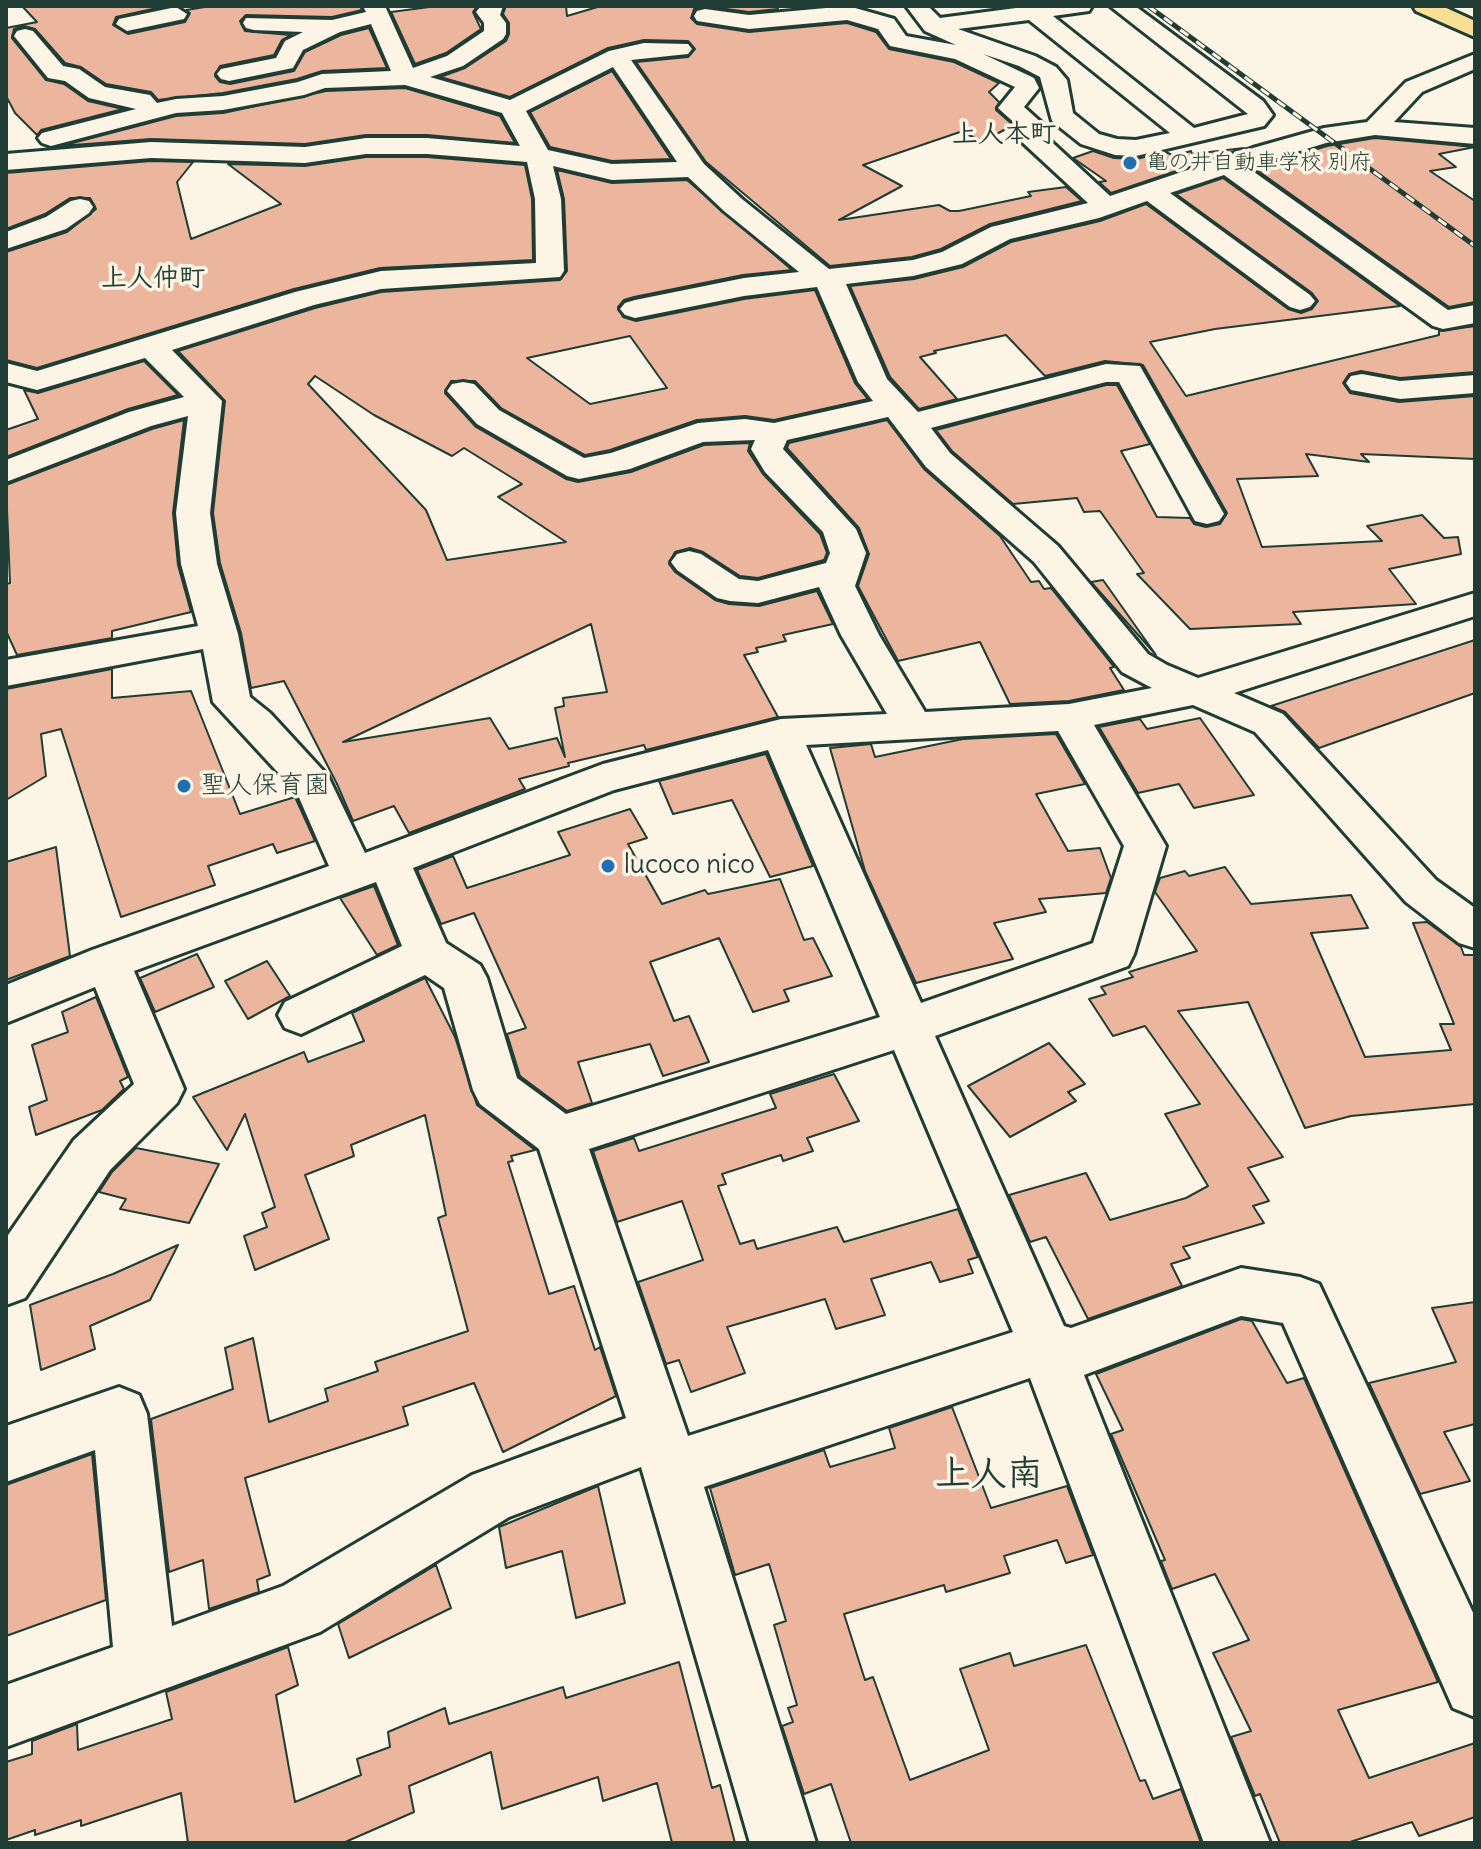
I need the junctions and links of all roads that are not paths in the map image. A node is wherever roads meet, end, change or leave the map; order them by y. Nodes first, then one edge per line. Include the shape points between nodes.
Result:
1 (492, 6) edge
2 (825, 6) edge
3 (917, 6) edge
4 (1424, 6) edge
5 (1461, 6) edge
6 (1107, 9) edge
7 (377, 11) edge
8 (703, 11) edge
9 (1475, 13) edge
10 (184, 17) edge
11 (1025, 19) edge
12 (254, 23) dead end
13 (127, 24) dead end
14 (962, 24) edge
15 (332, 27) junction
16 (1475, 30) edge
17 (25, 36) dead end
18 (1165, 39) junction
19 (680, 49) dead end
20 (631, 53) junction
21 (1475, 61) edge
22 (406, 78) junction
23 (1149, 85) junction
24 (1056, 89) junction
25 (176, 106) junction
26 (512, 108) junction
27 (151, 111) junction
28 (1375, 128) junction
29 (1475, 136) edge
30 (1113, 141) junction
31 (6, 150) edge
32 (538, 155) junction
33 (6, 162) edge
34 (1222, 165) junction
35 (695, 169) junction
36 (1150, 191) junction
37 (1106, 206) junction
38 (80, 207) dead end
39 (6, 241) edge
40 (826, 278) junction
41 (1300, 301) dead end
42 (635, 309) dead end
43 (1475, 314) edge
44 (151, 347) junction
45 (6, 372) edge
46 (1129, 373) junction
47 (1166, 375) dead end
48 (1362, 383) dead end
49 (1475, 384) edge
50 (463, 391) dead end
51 (206, 401) junction
52 (902, 415) junction
53 (774, 433) junction
54 (6, 472) edge
55 (1207, 514) dead end
56 (689, 562) dead end
57 (840, 570) junction
58 (1475, 604) edge
59 (219, 634) junction
60 (6, 673) edge
61 (1195, 692) junction
62 (1069, 717) junction
63 (913, 725) junction
64 (781, 733) junction
65 (371, 866) junction
66 (1475, 931) edge
67 (428, 954) junction
68 (108, 962) junction
69 (6, 1005) edge
70 (301, 1015) dead end
71 (907, 1027) junction
72 (560, 1137) junction
73 (6, 1281) edge
74 (1046, 1347) junction
75 (665, 1452) junction
76 (6, 1454) edge
77 (146, 1666) junction
78 (1475, 1686) edge
79 (6, 1716) edge
80 (783, 1843) edge
81 (1237, 1843) edge

1 - 22 street via 487,12 495,34 455,61
2 - 14 street via 912,26
3 - 14 street via 922,15
4 - 16 highway
5 - 9 highway
6 - 11 street
6 - 18 street
6 - 23 street via 1077,21
7 - 15 street
7 - 22 street
8 - 20 street via 692,28
8 - 37 street via 749,22 848,13 886,24 898,41 961,53 1004,72 1026,83 1010,108 1032,125 1030,136
10 - 13 street
11 - 14 street
11 - 23 street
12 - 15 street
14 - 23 street
14 - 24 street via 967,43 1027,61 1048,72
15 - 25 street via 293,46 285,63 200,80
17 - 27 street via 56,73 71,74 98,93 141,100
18 - 23 street
18 - 23 street via 1141,46
19 - 20 street
20 - 26 street
20 - 35 street via 662,118
21 - 28 street via 1414,87
22 - 25 street via 322,81 223,103
22 - 26 street
23 - 30 street
23 - 34 street
24 - 30 street via 1092,114
24 - 30 street via 1061,116 1090,139
25 - 27 street
26 - 32 street
27 - 31 street
28 - 29 street
28 - 34 street via 1324,136
32 - 33 street via 366,146 305,155 151,150
32 - 35 street via 612,172
32 - 44 street via 548,199 550,271 381,280
34 - 36 street
34 - 43 street via 1443,320
35 - 40 street
36 - 37 street
36 - 41 street
37 - 40 street via 1001,233 952,258
38 - 39 street via 56,223
40 - 42 street via 744,287
40 - 52 street via 873,382
44 - 45 street via 37,381
44 - 51 street
46 - 47 street
46 - 52 street via 1106,373
46 - 55 street
48 - 49 street via 1400,390
50 - 53 street via 488,417 579,469 618,462 698,433
51 - 54 street via 140,419
51 - 59 street via 193,513 199,564
52 - 53 street
52 - 61 street via 938,460 1046,554 1135,663
53 - 57 street via 767,449 777,465 839,529 848,553
56 - 57 street via 730,590 758,592
57 - 63 street via 837,586 860,635
58 - 61 street
59 - 60 street
59 - 65 street via 232,702 314,786
61 - 62 street
61 - 66 street via 1269,723 1421,891
62 - 63 street
62 - 71 street via 1145,846 1112,954
63 - 64 street
64 - 65 street via 603,778
64 - 71 street
65 - 67 street
65 - 68 street
67 - 70 street
67 - 72 street via 464,978 497,1090
68 - 69 street
68 - 73 street via 160,1089 92,1155
71 - 72 street
71 - 74 street
72 - 75 street
74 - 75 street
74 - 78 street via 1071,1354 1241,1292 1300,1301
74 - 81 street
75 - 77 street via 492,1495 299,1611
75 - 80 street
76 - 77 street via 119,1414
77 - 79 street

